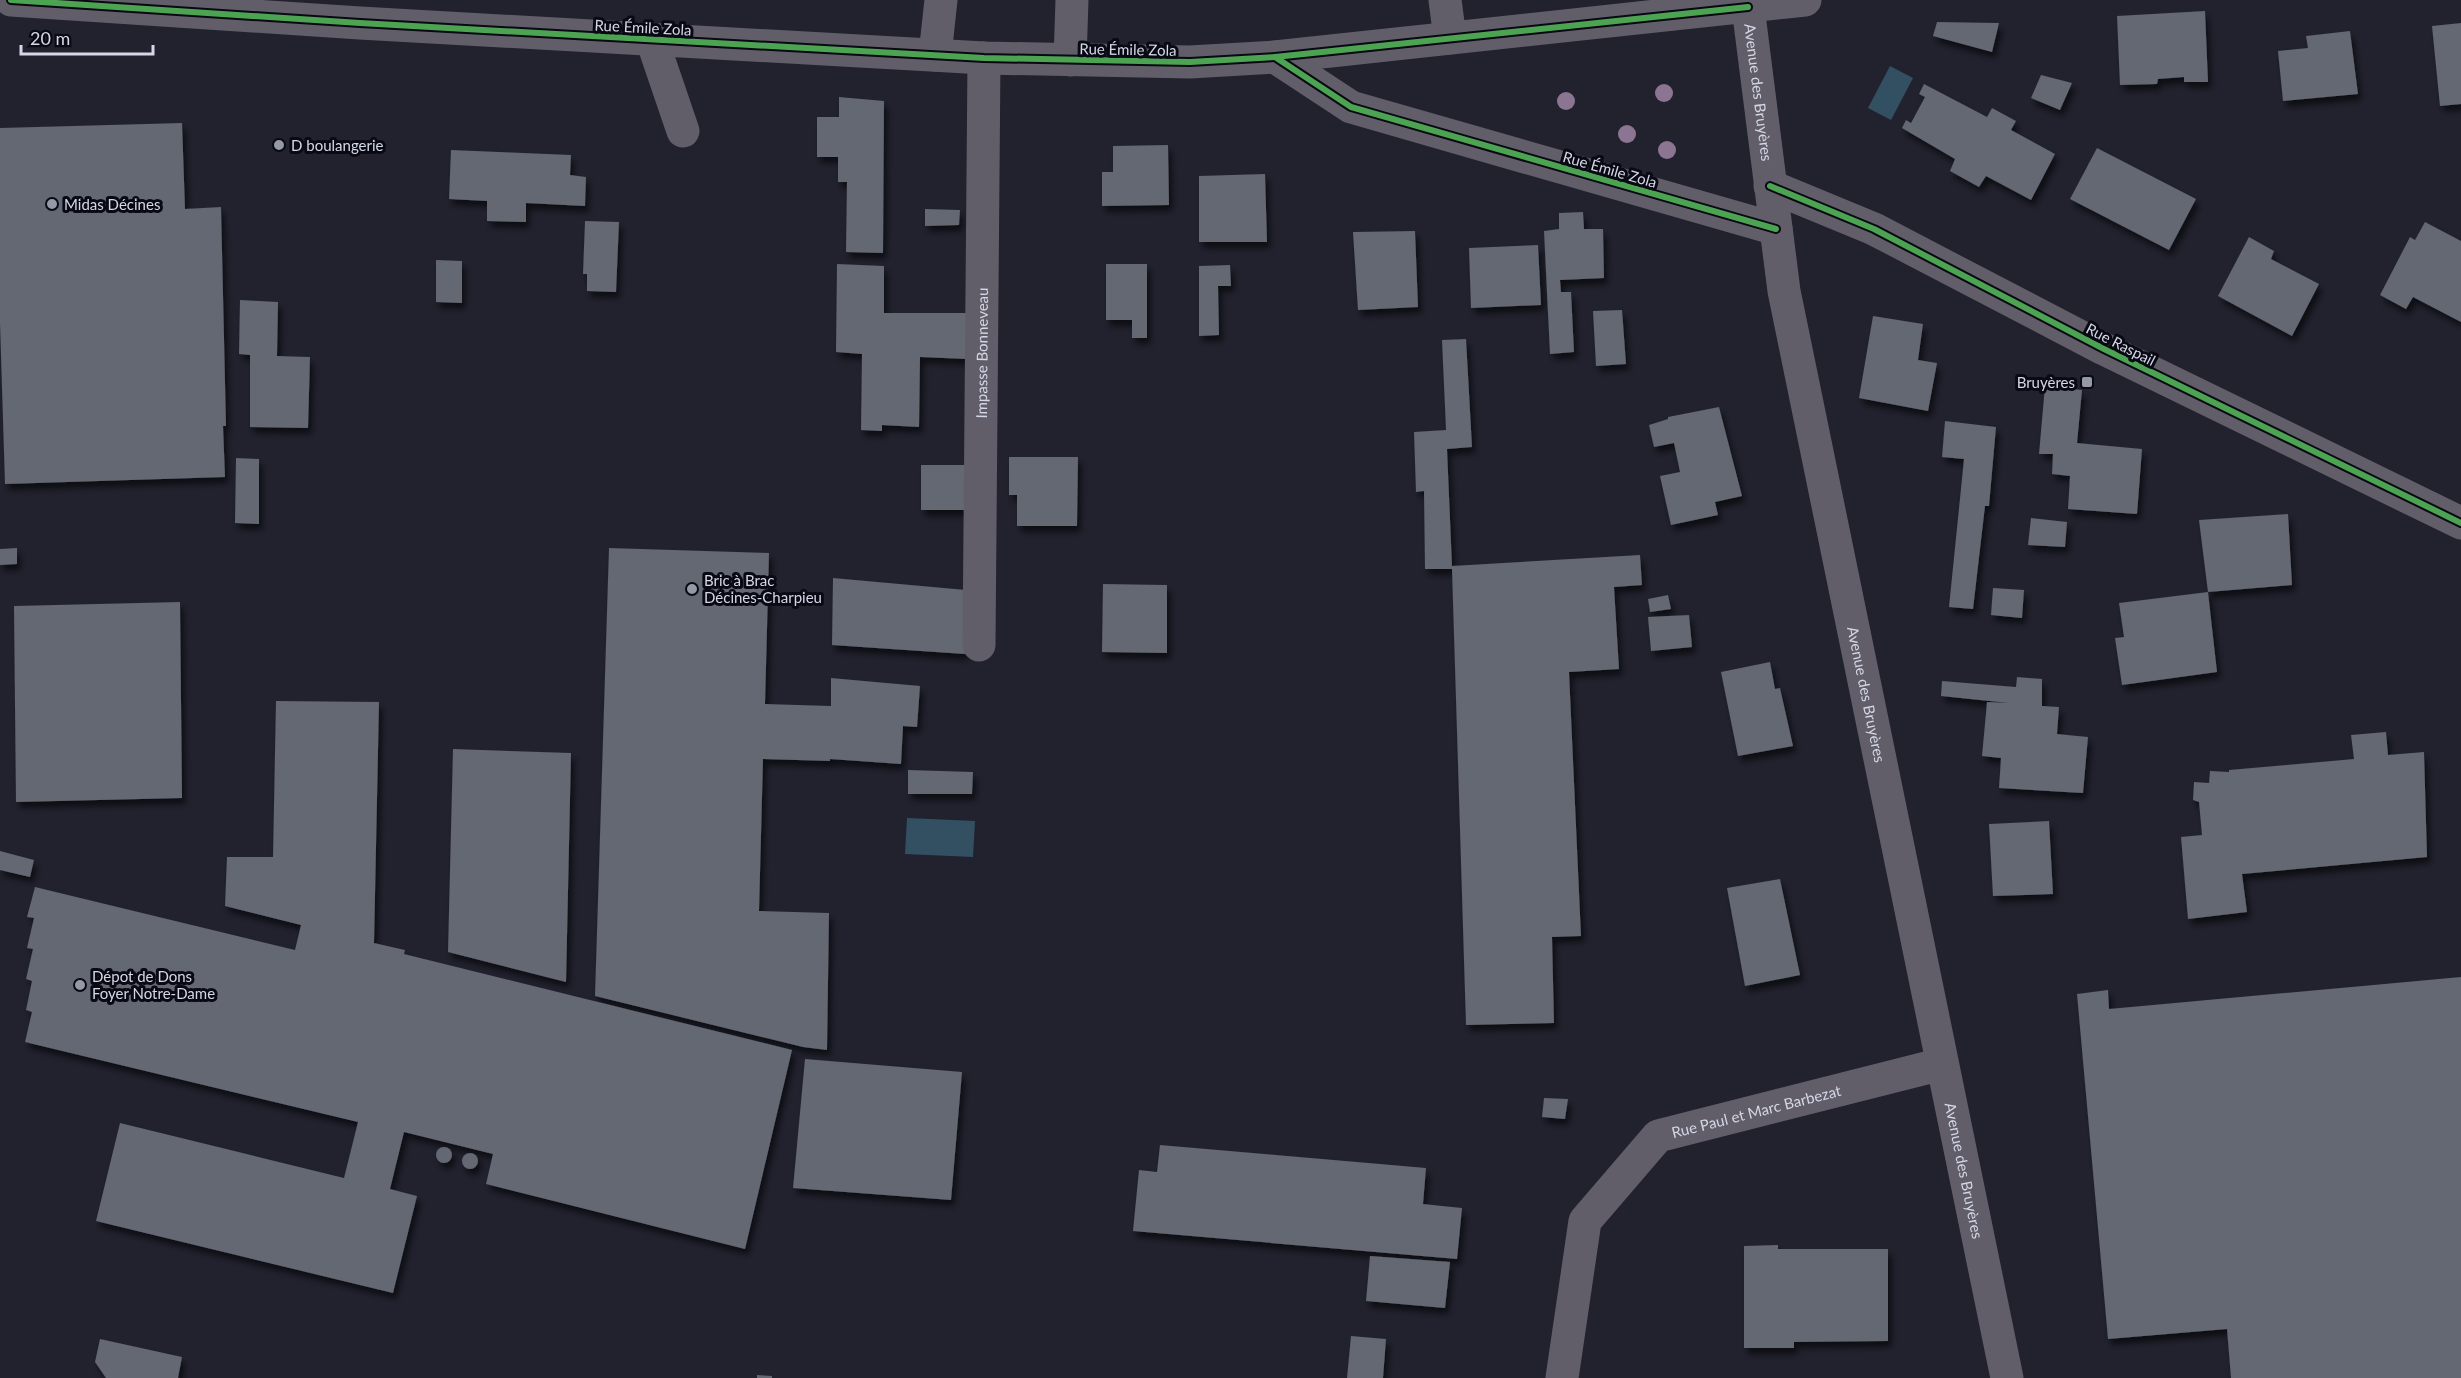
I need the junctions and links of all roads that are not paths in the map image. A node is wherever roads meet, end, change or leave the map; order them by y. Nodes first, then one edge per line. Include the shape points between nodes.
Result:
1 (11, 0) edge
2 (941, 0) edge
3 (1072, 0) edge
4 (1445, 0) edge
5 (1805, 0) edge
6 (1748, 7) junction
7 (1450, 39) junction
8 (652, 40) junction
9 (935, 55) junction
10 (1275, 57) junction
11 (984, 58) junction
12 (1070, 60) junction
13 (683, 131) dead end
14 (1770, 186) junction
15 (1776, 229) junction
16 (2461, 523) edge
17 (979, 645) dead end
18 (1942, 1064) junction
19 (1562, 1378) edge
20 (2007, 1378) edge

1 - 8 street, Rue Émile Zola
2 - 9 street
3 - 12 street
4 - 7 street
5 - 6 street, Rue Émile Zola
6 - 7 street, Rue Émile Zola
6 - 14 street, Avenue des Bruyères
7 - 10 street, Rue Émile Zola
8 - 9 street, Rue Émile Zola
8 - 13 street
9 - 11 street, Rue Émile Zola
10 - 12 street, Rue Émile Zola via 1190,62
10 - 15 street, Rue Émile Zola via 1351,107
11 - 12 street, Rue Émile Zola
11 - 17 street, Impasse Bonneveau
14 - 15 street, Avenue des Bruyères
14 - 16 street, Rue Raspail via 1874,229 2104,349
15 - 18 street, Avenue des Bruyères via 1786,302
18 - 19 street, Rue Paul et Marc Barbezat via 1658,1136 1585,1221
18 - 20 street, Avenue des Bruyères

